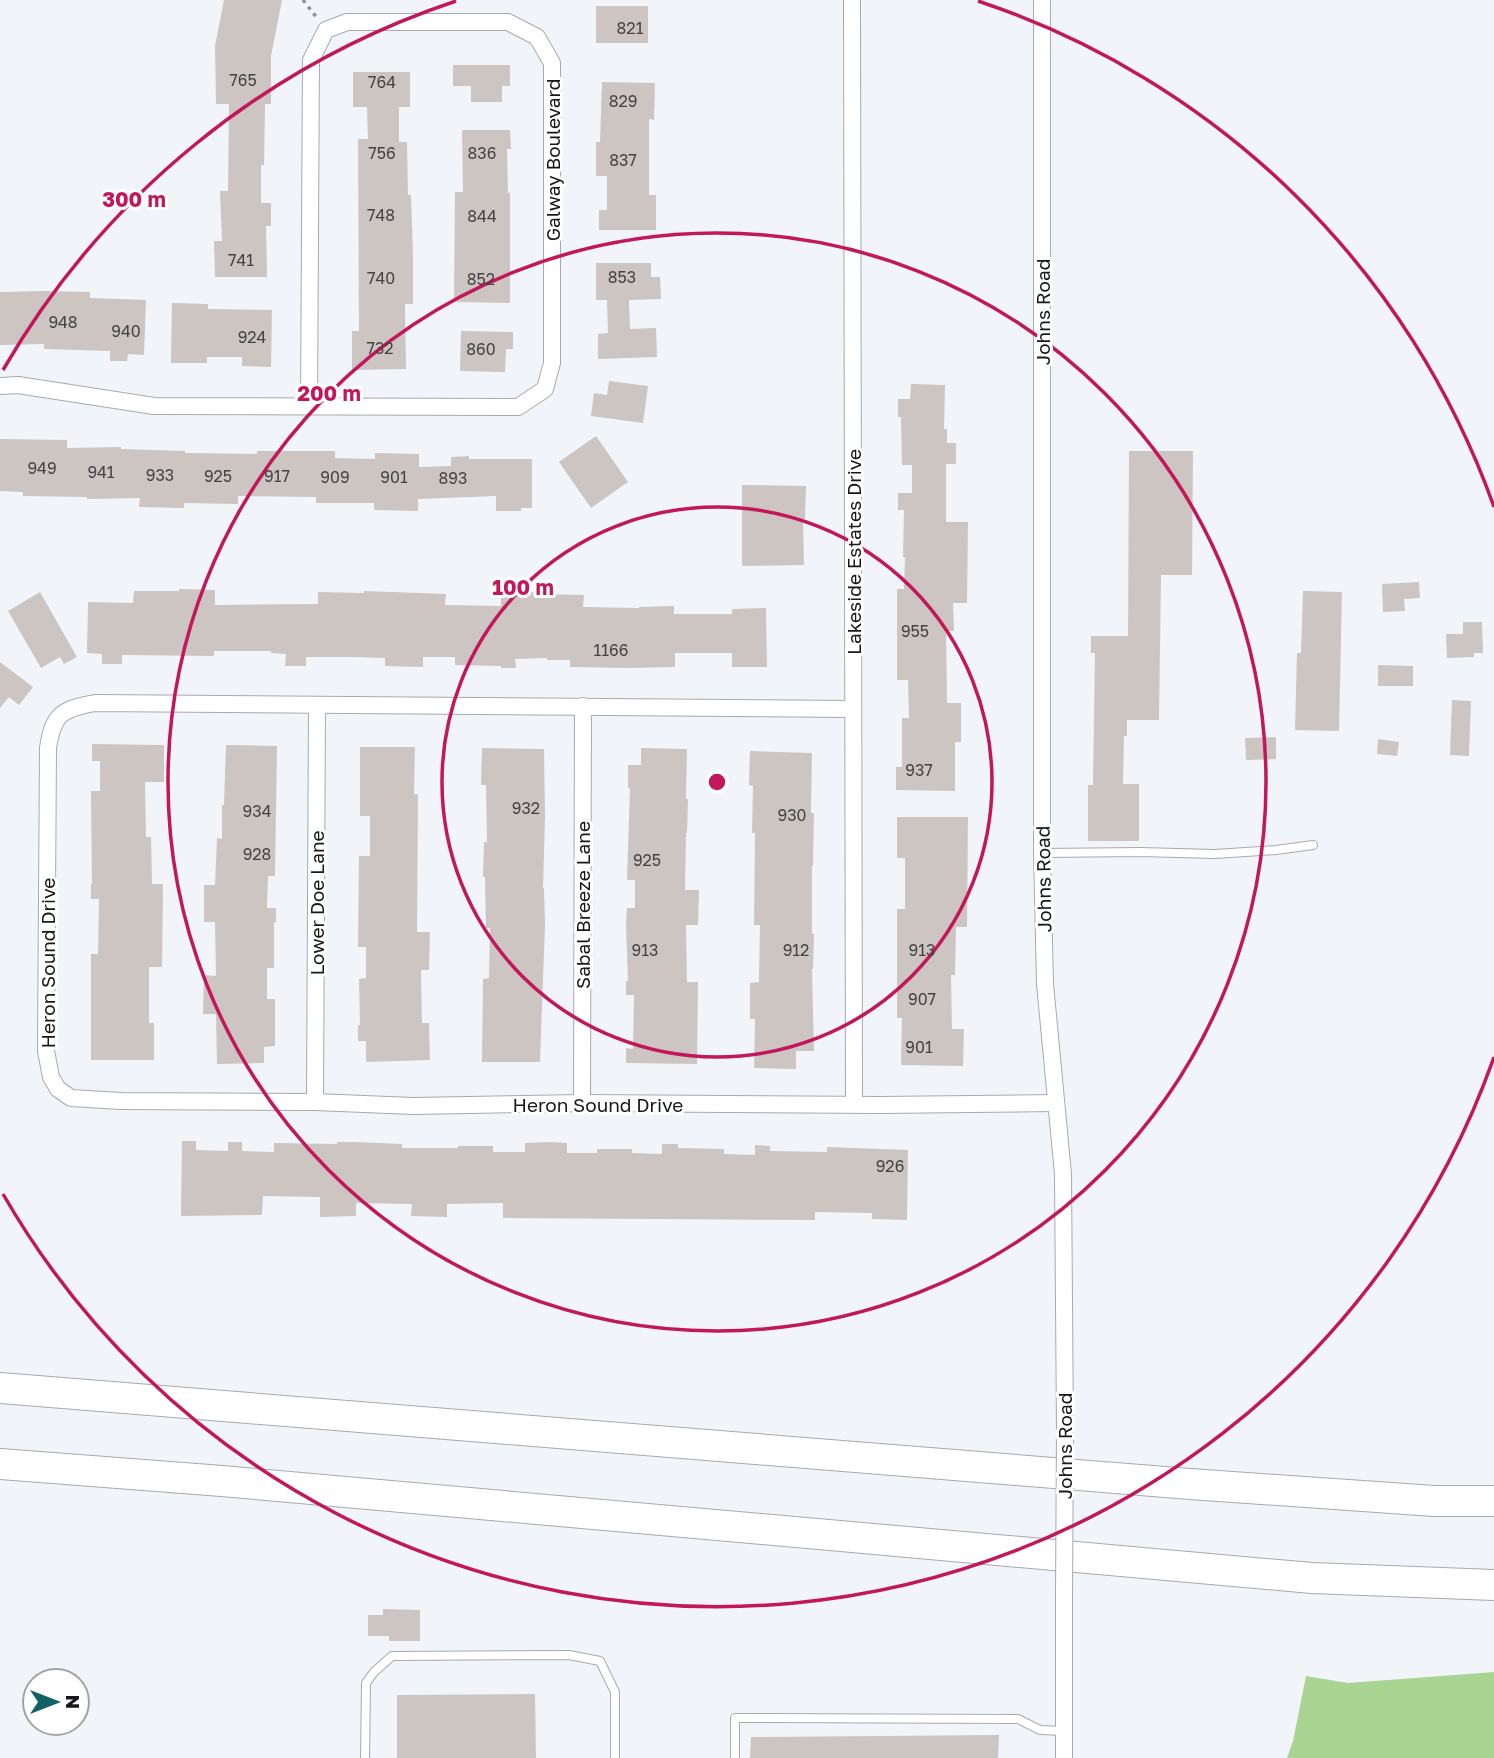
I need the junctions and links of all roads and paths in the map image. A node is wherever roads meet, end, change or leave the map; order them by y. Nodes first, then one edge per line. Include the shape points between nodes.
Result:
1 (303, 0) edge
2 (852, 0) edge
3 (1042, 0) edge
4 (326, 30) junction
5 (0, 386) edge
6 (309, 407) junction
7 (317, 705) junction
8 (583, 706) junction
9 (853, 709) junction
10 (1313, 845) dead end
11 (1042, 853) junction
12 (315, 1102) junction
13 (582, 1103) junction
14 (1056, 1103) junction
15 (854, 1104) junction
16 (0, 1388) edge
17 (0, 1464) edge
18 (1494, 1501) edge
19 (1494, 1585) edge
20 (1064, 1731) junction
21 (365, 1758) edge
22 (615, 1758) edge
23 (735, 1758) edge
24 (1064, 1758) edge

1 - 4 path
2 - 9 street, Lakeside Estates Drive
3 - 11 street, Johns Road
4 - 6 street via 311,60
4 - 6 street, Galway Boulevard via 347,22 508,22 537,37 552,63 552,363 545,389 518,407
5 - 6 street, Galway Boulevard via 154,406
7 - 8 street, Heron Sound Drive
7 - 12 street, Lower Doe Lane
7 - 12 street, Heron Sound Drive via 94,702 72,707 59,717 51,729 48,748 46,1038 51,1077 71,1098
8 - 9 street, Heron Sound Drive
8 - 13 street, Sabal Breeze Lane
9 - 15 street, Lakeside Estates Drive
10 - 11 lane via 1215,854
11 - 14 street, Johns Road via 1045,984
12 - 13 street, Heron Sound Drive via 413,1106
13 - 15 street, Heron Sound Drive
14 - 15 street, Heron Sound Drive
14 - 20 street, Johns Road, bridge via 1063,1174
16 - 18 highway via 1190,1484
17 - 19 highway via 1312,1578
20 - 23 lane via 1040,1730 1018,1719 736,1718
20 - 24 street, Johns Road
21 - 22 lane via 366,1683 392,1656 569,1655 600,1661 615,1692

